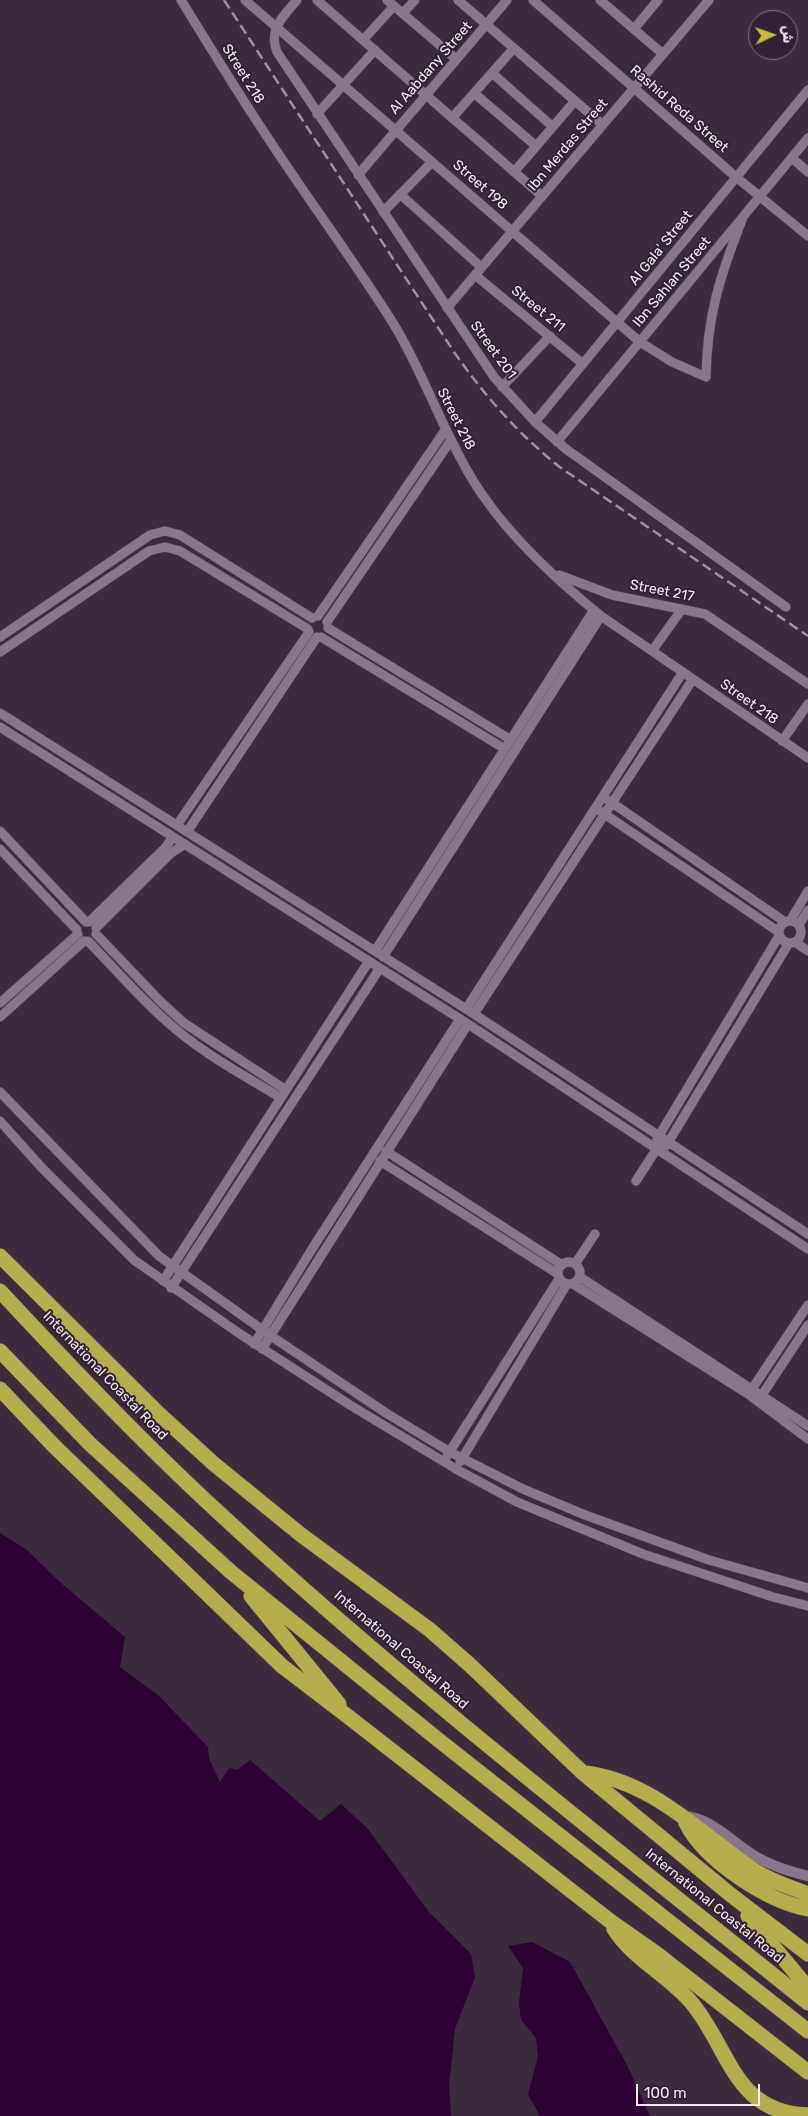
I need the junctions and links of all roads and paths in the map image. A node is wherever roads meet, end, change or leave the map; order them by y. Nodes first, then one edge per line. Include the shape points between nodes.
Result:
1 (181, 0) edge
2 (245, 0) edge
3 (297, 0) edge
4 (317, 0) edge
5 (414, 0) edge
6 (458, 0) edge
7 (507, 0) edge
8 (533, 0) edge
9 (658, 0) edge
10 (709, 0) edge
11 (604, 1) edge
12 (390, 3) edge
13 (403, 13) junction
14 (486, 24) junction
15 (276, 26) junction
16 (634, 29) junction
17 (363, 40) junction
18 (514, 48) junction
19 (375, 50) junction
20 (663, 54) junction
21 (456, 59) junction
22 (492, 73) junction
23 (344, 85) junction
24 (634, 88) junction
25 (808, 90) edge
26 (474, 93) junction
27 (426, 95) junction
28 (575, 101) junction
29 (317, 114) junction
30 (452, 118) junction
31 (603, 125) junction
32 (553, 127) junction
33 (396, 130) junction
34 (808, 138) edge
35 (536, 146) junction
36 (792, 158) junction
37 (432, 162) junction
38 (514, 172) junction
39 (808, 172) edge
40 (358, 175) junction
41 (736, 177) junction
42 (400, 194) junction
43 (542, 196) junction
44 (760, 197) junction
45 (383, 212) junction
46 (742, 220) junction
47 (512, 231) junction
48 (808, 236) edge
49 (481, 267) junction
50 (475, 275) junction
51 (447, 308) junction
52 (618, 323) junction
53 (550, 336) junction
54 (640, 342) junction
55 (583, 364) junction
56 (502, 387) junction
57 (535, 422) junction
58 (446, 429) junction
59 (451, 440) junction
60 (556, 442) junction
61 (554, 573) junction
62 (786, 607) dead end
63 (682, 609) junction
64 (597, 613) junction
65 (315, 617) junction
66 (328, 625) junction
67 (308, 630) junction
68 (0, 637) edge
69 (319, 637) junction
70 (652, 650) junction
71 (0, 652) edge
72 (682, 672) junction
73 (693, 679) junction
74 (808, 684) edge
75 (808, 704) edge
76 (0, 713) edge
77 (533, 714) junction
78 (0, 727) edge
79 (511, 740) junction
80 (782, 741) junction
81 (505, 749) junction
82 (808, 758) edge
83 (602, 797) junction
84 (612, 803) junction
85 (148, 807) junction
86 (473, 807) junction
87 (595, 808) junction
88 (605, 814) junction
89 (139, 815) junction
90 (177, 825) junction
91 (0, 831) edge
92 (188, 832) junction
93 (173, 837) junction
94 (185, 844) junction
95 (0, 848) edge
96 (563, 858) junction
97 (572, 865) junction
98 (808, 891) edge
99 (808, 910) edge
100 (787, 921) junction
101 (92, 927) junction
102 (803, 931) edge
103 (779, 934) junction
104 (82, 936) junction
105 (792, 943) junction
106 (375, 951) junction
107 (808, 951) edge
108 (384, 957) junction
109 (369, 961) junction
110 (380, 968) junction
111 (0, 1003) edge
112 (470, 1012) junction
113 (0, 1017) edge
114 (464, 1021) junction
115 (286, 1090) junction
116 (0, 1092) edge
117 (281, 1098) junction
118 (0, 1121) edge
119 (664, 1138) junction
120 (657, 1149) junction
121 (386, 1151) junction
122 (380, 1161) junction
123 (636, 1181) dead end
124 (595, 1234) dead end
125 (808, 1234) edge
126 (808, 1250) edge
127 (0, 1256) edge
128 (575, 1264) junction
129 (562, 1265) junction
130 (172, 1267) junction
131 (181, 1273) junction
132 (558, 1276) junction
133 (163, 1281) junction
134 (573, 1282) junction
135 (171, 1288) junction
136 (0, 1291) edge
137 (808, 1304) edge
138 (808, 1324) edge
139 (263, 1329) junction
140 (271, 1336) junction
141 (254, 1344) junction
142 (262, 1349) junction
143 (0, 1351) edge
144 (0, 1389) edge
145 (750, 1391) junction
146 (760, 1398) junction
147 (808, 1426) edge
148 (808, 1439) edge
149 (450, 1452) junction
150 (462, 1458) junction
151 (444, 1461) junction
152 (456, 1469) junction
153 (231, 1572) junction
154 (777, 1580) junction
155 (808, 1588) edge
156 (773, 1598) junction
157 (808, 1606) edge
158 (350, 1718) junction
159 (584, 1773) junction
160 (682, 1816) junction
161 (808, 1876) edge
162 (808, 1894) edge
163 (731, 1895) junction
164 (808, 1909) edge
165 (610, 1921) junction
166 (808, 1954) edge
167 (808, 1988) edge
168 (808, 2003) edge
169 (808, 2031) edge
170 (808, 2072) edge
171 (808, 2115) edge

1 - 58 street, Street 218 via 268,139 394,325
2 - 15 street, Street 198
3 - 15 street
4 - 17 street
5 - 13 street
6 - 14 street
7 - 14 street, Al Aabdany Street
8 - 24 street, Rashid Reda Street
9 - 16 street
10 - 20 street, Ibn Merdas Street
11 - 16 street
12 - 13 street
12 - 17 street
13 - 21 street
14 - 18 street
14 - 21 street, Al Aabdany Street
15 - 23 street, Street 198
15 - 29 street, Street 201 via 277,52
16 - 20 street
17 - 19 street
18 - 22 street
18 - 28 street
19 - 23 street
19 - 27 street
20 - 24 street, Ibn Merdas Street
21 - 27 street, Al Aabdany Street
22 - 26 street
22 - 32 street
23 - 29 street
23 - 33 street, Street 198
24 - 31 street, Ibn Merdas Street
24 - 41 street, Rashid Reda Street
25 - 41 street, Al Gala' Street
26 - 30 street
26 - 35 street
27 - 30 street
27 - 33 street, Al Aabdany Street
28 - 31 street
28 - 32 street
29 - 40 street, Street 201
30 - 38 street
31 - 43 street, Ibn Merdas Street
32 - 35 street
33 - 37 street, Street 198
33 - 40 street, Al Aabdany Street
34 - 36 street, Ibn Sahlan Street
35 - 38 street
36 - 39 street
36 - 44 street, Ibn Sahlan Street
37 - 42 street
37 - 47 street, Street 198
38 - 43 street
40 - 45 street, Street 201
41 - 44 street, Rashid Reda Street
41 - 52 street, Al Gala' Street
42 - 45 street
42 - 49 street
43 - 47 street, Ibn Merdas Street
44 - 46 street, Ibn Sahlan Street
44 - 48 street, Rashid Reda Street
45 - 51 street, Street 201
46 - 54 street, Ibn Sahlan Street
46 - 54 street, Street 198 via 715,296 708,336 706,377 666,359
47 - 49 street, Ibn Merdas Street
47 - 52 street, Street 198
49 - 50 street, Ibn Merdas Street
50 - 51 street, Ibn Merdas Street
50 - 53 street, Street 211
51 - 56 street, Street 201
52 - 54 street, Street 198
52 - 55 street, Al Gala' Street
53 - 55 street, Street 211
53 - 56 street
54 - 60 street, Ibn Sahlan Street
55 - 57 street, Al Gala' Street
56 - 57 street, Street 201
57 - 60 street, Street 201
58 - 59 street, Street 218
58 - 65 street
59 - 61 street, Street 218 via 493,509
59 - 66 street
60 - 62 street, Street 201
61 - 63 street, Street 217 via 612,595
61 - 64 street, Street 218
63 - 70 street
63 - 74 street, Street 217 via 705,614
64 - 70 street, Street 218
64 - 77 street
65 - 66 street
65 - 67 street via 309,621
65 - 68 street via 180,535 165,531 150,535
66 - 69 street via 326,634
66 - 79 street
67 - 69 street
67 - 71 street via 180,551 165,547 150,551
67 - 90 street
69 - 81 street
69 - 92 street
70 - 72 street, Street 218
72 - 73 street, Street 218
72 - 83 street
73 - 80 street, Street 218
73 - 84 street
75 - 80 street
76 - 85 street
77 - 79 street
77 - 86 street
78 - 89 street
79 - 81 street
80 - 82 street, Street 218
81 - 86 street
83 - 84 street
83 - 87 street
84 - 88 street
84 - 100 street
85 - 89 street
85 - 90 street
86 - 106 street
86 - 108 street
87 - 88 street
87 - 96 street
88 - 97 street
88 - 103 street
89 - 93 street
90 - 92 street
91 - 101 street
92 - 106 street
93 - 94 street
93 - 101 street
94 - 101 street
94 - 109 street
95 - 104 street
96 - 97 street
96 - 112 street
97 - 112 street
98 - 100 street
99 - 102 street
100 - 102 street
100 - 103 street
101 - 104 street
101 - 104 street via 80,925
101 - 115 street via 184,1023
102 - 105 street
103 - 105 street via 783,941
103 - 119 street
104 - 111 street
104 - 113 street
104 - 117 street via 178,1031
105 - 107 street
105 - 119 street
106 - 108 street
108 - 112 street
109 - 110 street
109 - 115 street
110 - 114 street
110 - 131 street
112 - 119 street
114 - 120 street
114 - 121 street
114 - 139 street via 312,1249
115 - 117 street
116 - 130 street via 146,1245
117 - 130 street
118 - 133 street via 108,1235
119 - 120 street
119 - 125 street
120 - 123 street
120 - 126 street
121 - 122 street
121 - 129 street
122 - 132 street
122 - 140 street
124 - 128 street
127 - 159 highway, International Coastal Road via 138,1394 214,1464 300,1534 430,1630
128 - 129 street
128 - 134 street via 580,1269
129 - 132 street
130 - 131 street
130 - 133 street
131 - 135 street
131 - 139 street
132 - 134 street
132 - 149 street
133 - 135 street
134 - 145 street
134 - 150 street
135 - 141 street
136 - 168 highway, International Coastal Road via 89,1386 216,1511 439,1706
137 - 145 street
138 - 146 street
139 - 140 street
139 - 141 street
140 - 142 street
140 - 149 street
141 - 142 street
142 - 151 street
143 - 153 highway via 90,1444
144 - 158 highway via 54,1446 255,1641 304,1685
145 - 146 street
146 - 147 street
146 - 148 street
149 - 150 street
149 - 151 street
150 - 152 street
150 - 154 street via 585,1515 701,1557
151 - 152 street
152 - 156 street via 517,1502 579,1529
153 - 158 highway
153 - 169 highway
154 - 155 street
154 - 156 street
156 - 157 street
158 - 165 highway
159 - 160 highway via 626,1784
159 - 163 highway, International Coastal Road
160 - 161 street via 703,1820 770,1864
160 - 162 highway via 754,1870
160 - 164 highway via 699,1844 753,1887 774,1899
163 - 166 highway, International Coastal Road
163 - 167 highway
165 - 170 highway
165 - 171 highway via 629,1949 696,2009 745,2088 770,2106

